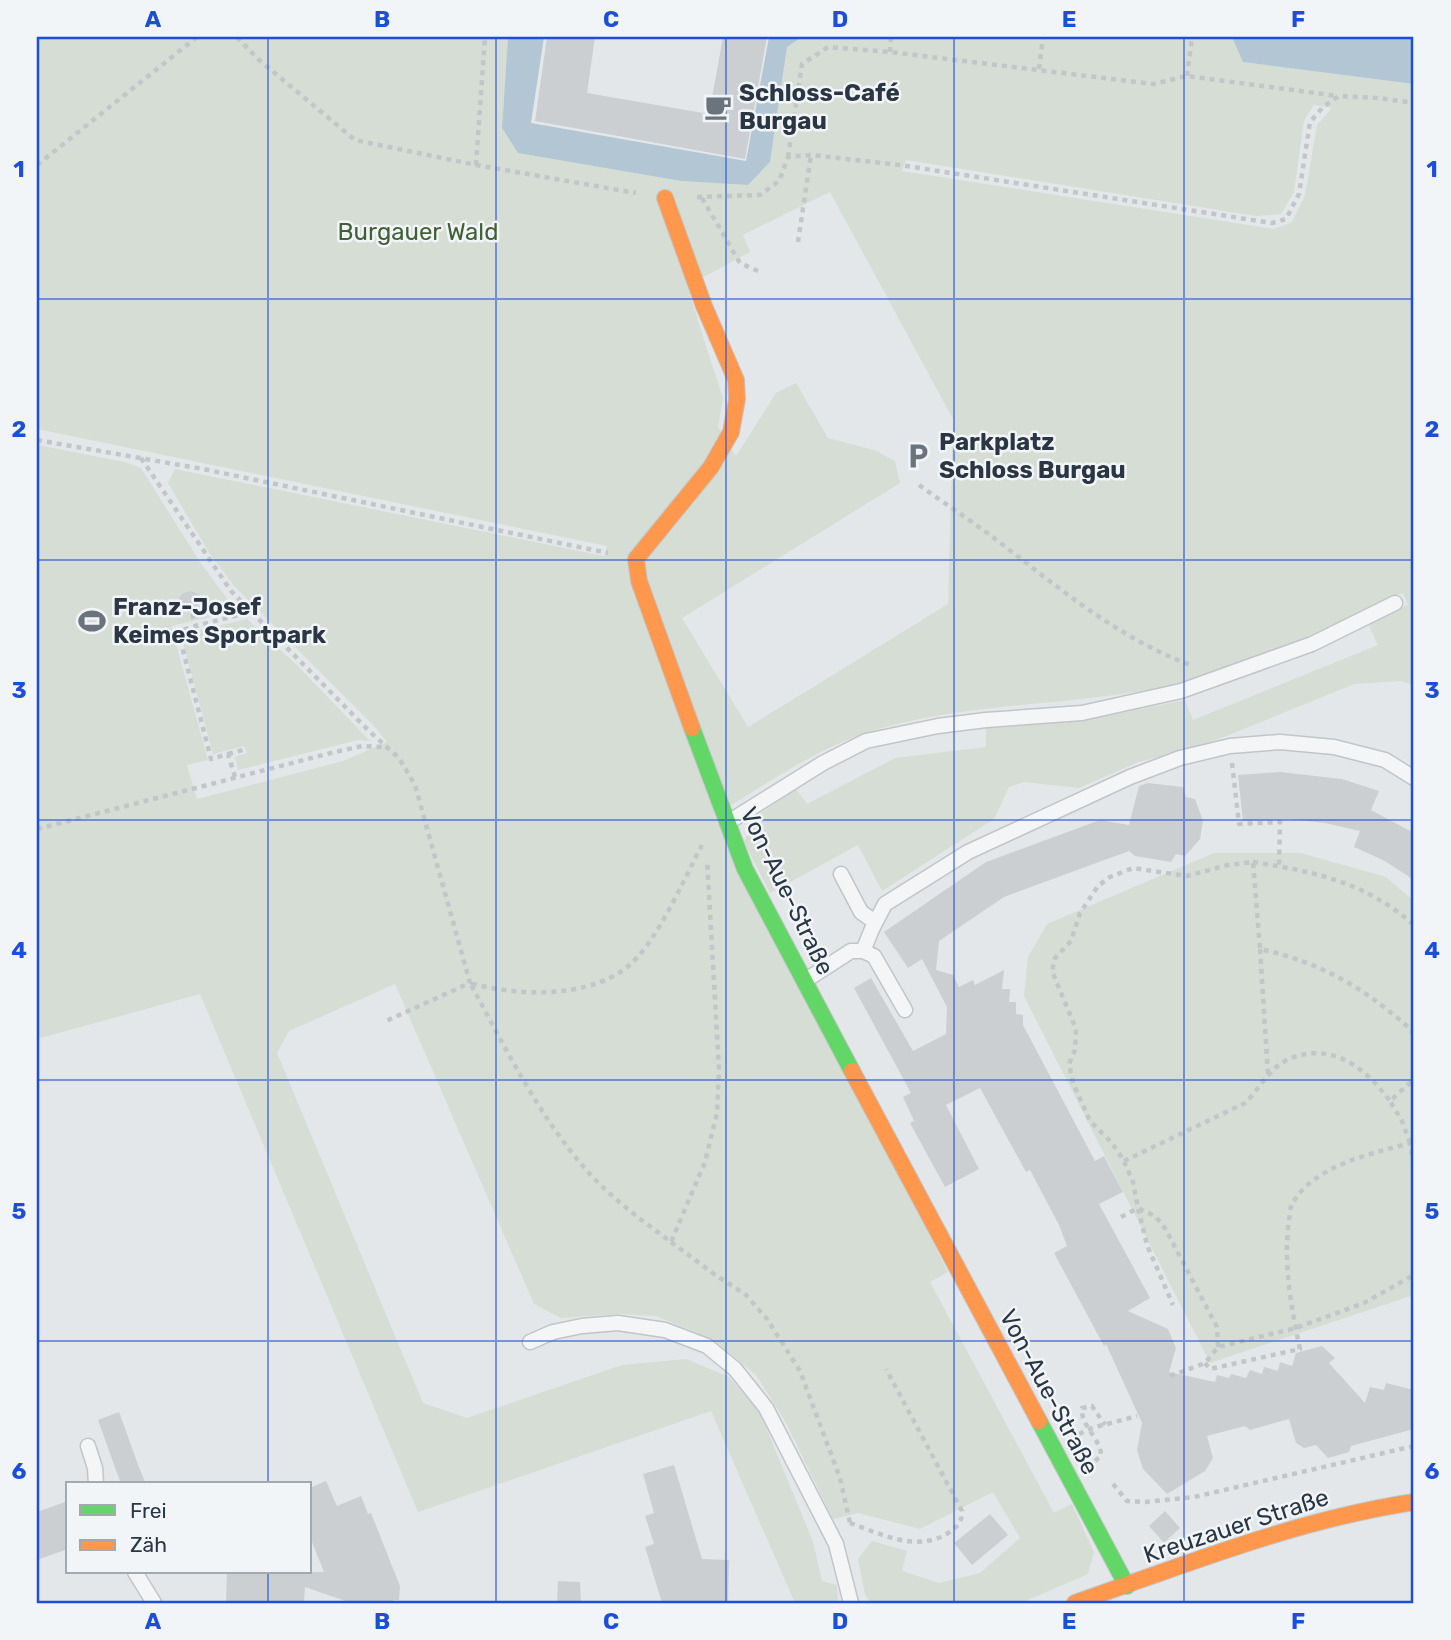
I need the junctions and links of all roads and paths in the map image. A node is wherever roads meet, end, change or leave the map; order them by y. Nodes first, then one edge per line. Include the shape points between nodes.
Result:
1 (197, 37) edge
2 (237, 37) edge
3 (485, 37) edge
4 (891, 37) edge
5 (1044, 37) edge
6 (1192, 37) edge
7 (890, 51) junction
8 (1039, 69) junction
9 (1187, 76) junction
10 (1339, 96) junction
11 (1414, 103) edge
12 (811, 155) junction
13 (788, 157) junction
14 (37, 165) edge
15 (476, 166) junction
16 (701, 197) junction
17 (666, 198) junction
18 (798, 242) dead end
19 (758, 271) dead end
20 (37, 440) edge
21 (141, 458) junction
22 (919, 485) dead end
23 (636, 559) junction
24 (1395, 603) dead end
25 (249, 612) junction
26 (192, 614) dead end
27 (196, 626) junction
28 (1223, 677) junction
29 (1230, 746) junction
30 (385, 747) junction
31 (243, 750) dead end
32 (228, 754) junction
33 (235, 778) junction
34 (1414, 778) edge
35 (727, 822) junction
36 (37, 829) edge
37 (1253, 862) junction
38 (1279, 866) junction
39 (841, 874) dead end
40 (875, 922) junction
41 (1414, 925) edge
42 (1260, 949) junction
43 (863, 951) junction
44 (805, 981) junction
45 (470, 983) junction
46 (905, 1010) dead end
47 (386, 1021) dead end
48 (1414, 1034) edge
49 (1269, 1075) junction
50 (1414, 1079) edge
51 (1390, 1101) junction
52 (1410, 1143) junction
53 (1124, 1161) junction
54 (1414, 1167) edge
55 (1138, 1208) junction
56 (1121, 1217) dead end
57 (671, 1242) junction
58 (1414, 1275) edge
59 (1173, 1305) dead end
60 (1296, 1328) junction
61 (530, 1342) dead end
62 (1218, 1347) junction
63 (1205, 1363) junction
64 (886, 1368) dead end
65 (1170, 1376) dead end
66 (1137, 1416) dead end
67 (1105, 1425) junction
68 (1087, 1430) junction
69 (88, 1446) dead end
70 (1414, 1446) edge
71 (1090, 1462) dead end
72 (96, 1482) edge
73 (1113, 1484) dead end
74 (1414, 1502) edge
75 (850, 1523) junction
76 (836, 1544) junction
77 (136, 1574) edge
78 (1127, 1586) junction
79 (154, 1603) edge
80 (851, 1603) edge
81 (1074, 1603) edge

1 - 14 path
2 - 15 path via 355,140
3 - 15 path
4 - 7 path
5 - 8 path
6 - 9 path
7 - 8 path
7 - 13 path via 828,47 802,64
8 - 9 path via 1153,84
9 - 10 path
10 - 11 path
10 - 12 path via 1310,122 1300,194 1286,219 1272,223
12 - 13 path
12 - 18 path
13 - 16 path via 779,181 760,195
15 - 17 path
16 - 17 path
16 - 19 path via 740,262
17 - 23 street via 736,380 737,398 731,432 711,467
20 - 21 path
21 - 23 path
21 - 25 path via 206,557
22 - 28 path via 1095,616 1165,656
23 - 35 street, Von-Aue-Straße via 639,581
24 - 28 lane via 1312,644
25 - 27 path
25 - 30 path
26 - 27 path
27 - 32 path via 178,631 211,759
28 - 35 lane via 1082,713 938,726 866,741
29 - 34 lane via 1334,747 1385,760
29 - 38 path via 1239,824 1280,822
29 - 40 lane via 1130,777 968,852 885,904
30 - 33 path via 362,746
30 - 45 path via 399,758 415,785
31 - 32 path
32 - 33 path
33 - 36 path
35 - 44 street, Von-Aue-Straße via 745,869
37 - 38 path
37 - 42 path
37 - 53 path via 1187,876 1133,868 1110,877 1098,886 1080,913 1071,941 1055,958 1052,971 1076,1029 1069,1064 1073,1083 1090,1121
38 - 41 path via 1353,885 1378,897
39 - 40 lane via 861,912
40 - 43 lane
42 - 48 path via 1322,969 1366,992
42 - 49 path
43 - 44 lane via 851,951
43 - 46 lane via 874,956
44 - 78 street, Von-Aue-Straße
45 - 47 path
45 - 57 path via 547,1120 622,1206
45 - 57 path via 544,993 570,990 627,967 663,918 706,838 719,1069 717,1113 705,1162
49 - 51 path via 1286,1060 1316,1053 1338,1056 1358,1067
49 - 53 path via 1245,1103
50 - 51 path
51 - 52 path
52 - 54 path
52 - 60 path via 1337,1165 1314,1180 1291,1205 1286,1244
53 - 55 path
55 - 56 path
55 - 59 path via 1147,1245
55 - 62 path via 1165,1228 1217,1327
57 - 75 path via 746,1295 767,1319 800,1371 840,1478
58 - 60 path via 1364,1303
60 - 62 path
60 - 63 path via 1300,1349 1210,1369
61 - 76 lane via 553,1332 618,1323 665,1330 707,1346 735,1369 766,1408
62 - 63 path
63 - 65 path
64 - 75 path via 962,1511 962,1519 937,1540 909,1543
66 - 67 path
67 - 68 path
67 - 68 path via 1092,1406 1086,1405 1081,1413
68 - 71 path via 1101,1449 1101,1457
69 - 72 lane
70 - 73 path via 1194,1497 1127,1501
74 - 78 street, Kreuzauer Straße via 1306,1522
75 - 76 path
76 - 80 lane
77 - 79 lane
78 - 81 street, Kreuzauer Straße

